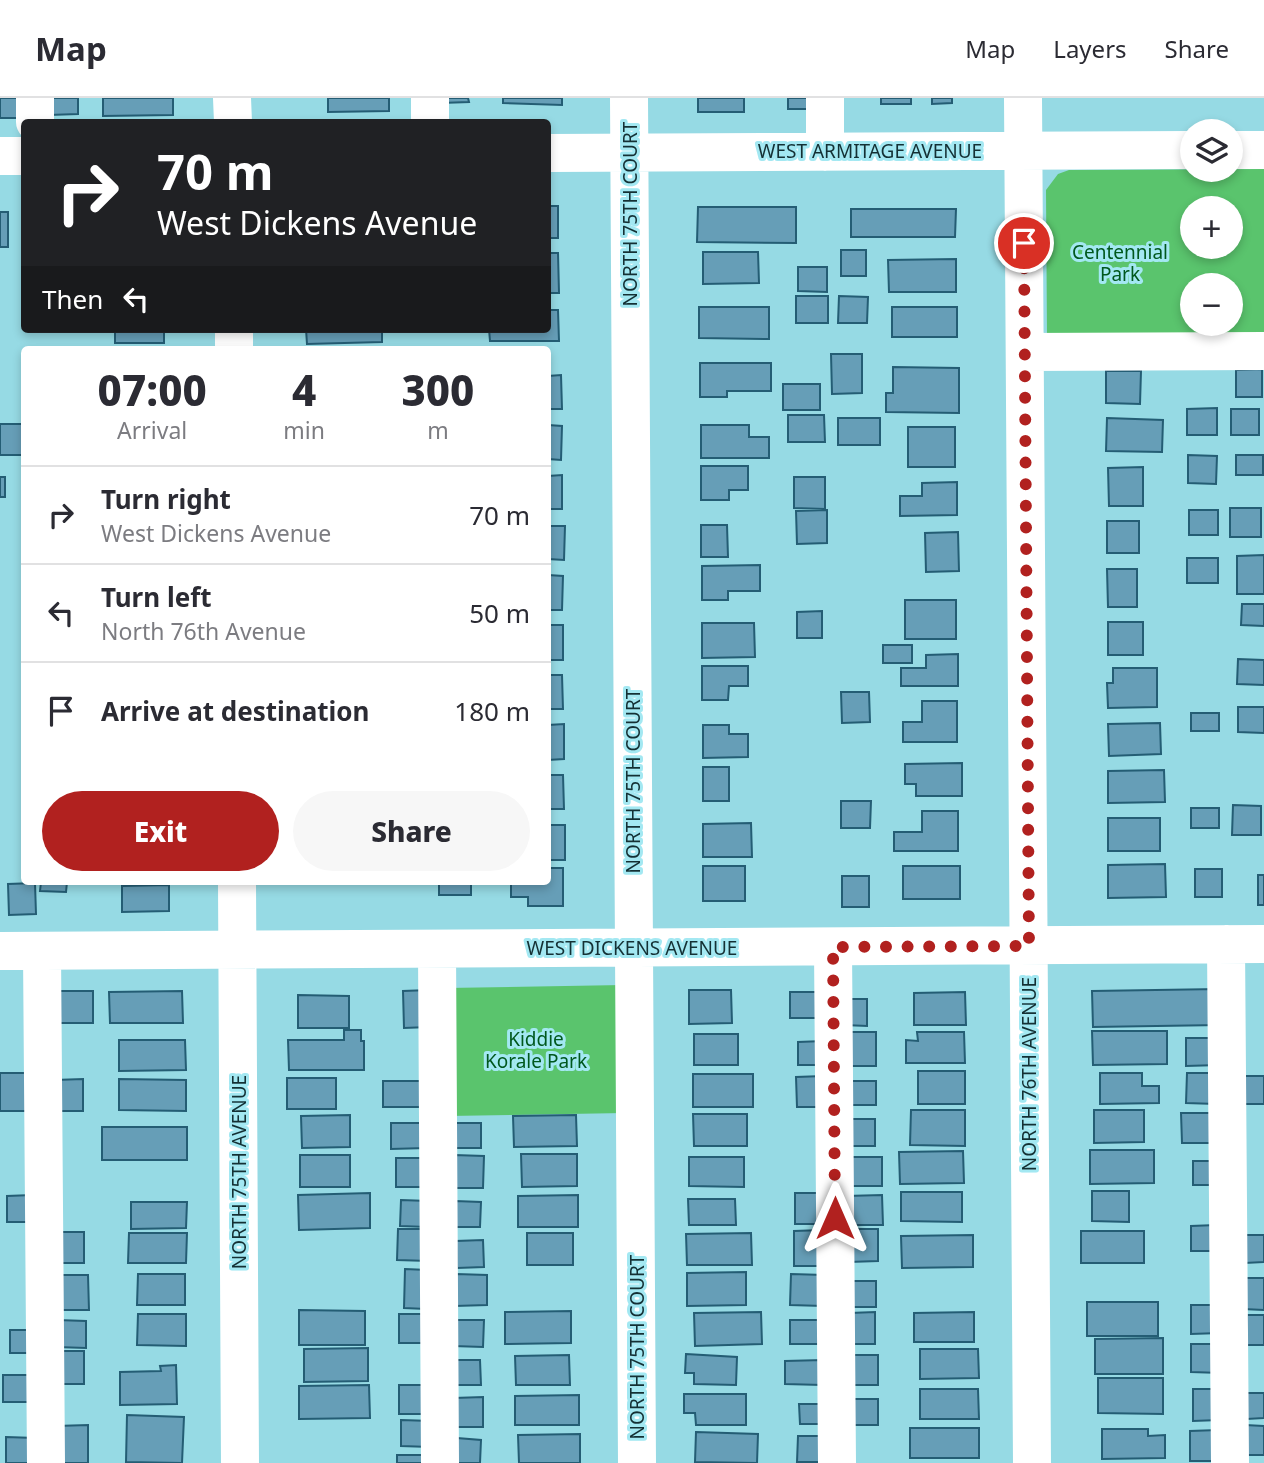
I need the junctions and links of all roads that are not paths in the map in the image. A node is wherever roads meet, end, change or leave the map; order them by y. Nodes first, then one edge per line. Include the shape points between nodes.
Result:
1 (35, 98) edge
2 (232, 98) edge
3 (430, 98) edge
4 (629, 98) edge
5 (825, 98) edge
6 (1023, 98) edge
7 (35, 119) edge
8 (233, 119) edge
9 (430, 119) edge
10 (1264, 149) edge
11 (1024, 150) junction
12 (1180, 150) edge
13 (1243, 150) edge
14 (825, 152) junction
15 (551, 153) edge
16 (629, 153) junction
17 (0, 156) edge
18 (21, 156) edge
19 (1264, 351) edge
20 (1025, 352) junction
21 (237, 885) edge
22 (1226, 944) junction
23 (1264, 944) edge
24 (1029, 946) junction
25 (634, 947) junction
26 (833, 947) junction
27 (437, 949) junction
28 (238, 950) junction
29 (0, 951) edge
30 (42, 951) junction
31 (46, 1463) edge
32 (240, 1463) edge
33 (440, 1463) edge
34 (637, 1463) edge
35 (837, 1463) edge
36 (1032, 1463) edge
37 (1230, 1463) edge

1 - 7 street
2 - 8 street
3 - 9 street
4 - 16 street, NORTH 75TH COURT
5 - 14 street
6 - 11 street, NORTH 76TH AVENUE
10 - 13 street
11 - 12 street, WEST ARMITAGE AVENUE
11 - 14 street, WEST ARMITAGE AVENUE
11 - 20 street, NORTH 76TH AVENUE
14 - 16 street, WEST ARMITAGE AVENUE
15 - 16 street, WEST ARMITAGE AVENUE
16 - 25 street, NORTH 75TH COURT
17 - 18 street
19 - 20 street
20 - 24 street, NORTH 76TH AVENUE
21 - 28 street, NORTH 75TH AVENUE
22 - 23 street, WEST DICKENS AVENUE
22 - 24 street, WEST DICKENS AVENUE
22 - 37 street
24 - 26 street, WEST DICKENS AVENUE
24 - 36 street, NORTH 76TH AVENUE
25 - 26 street, WEST DICKENS AVENUE
25 - 27 street, WEST DICKENS AVENUE
25 - 34 street, NORTH 75TH COURT
26 - 35 street
27 - 28 street, WEST DICKENS AVENUE
27 - 33 street
28 - 30 street, WEST DICKENS AVENUE
28 - 32 street, NORTH 75TH AVENUE
29 - 30 street, WEST DICKENS AVENUE
30 - 31 street

